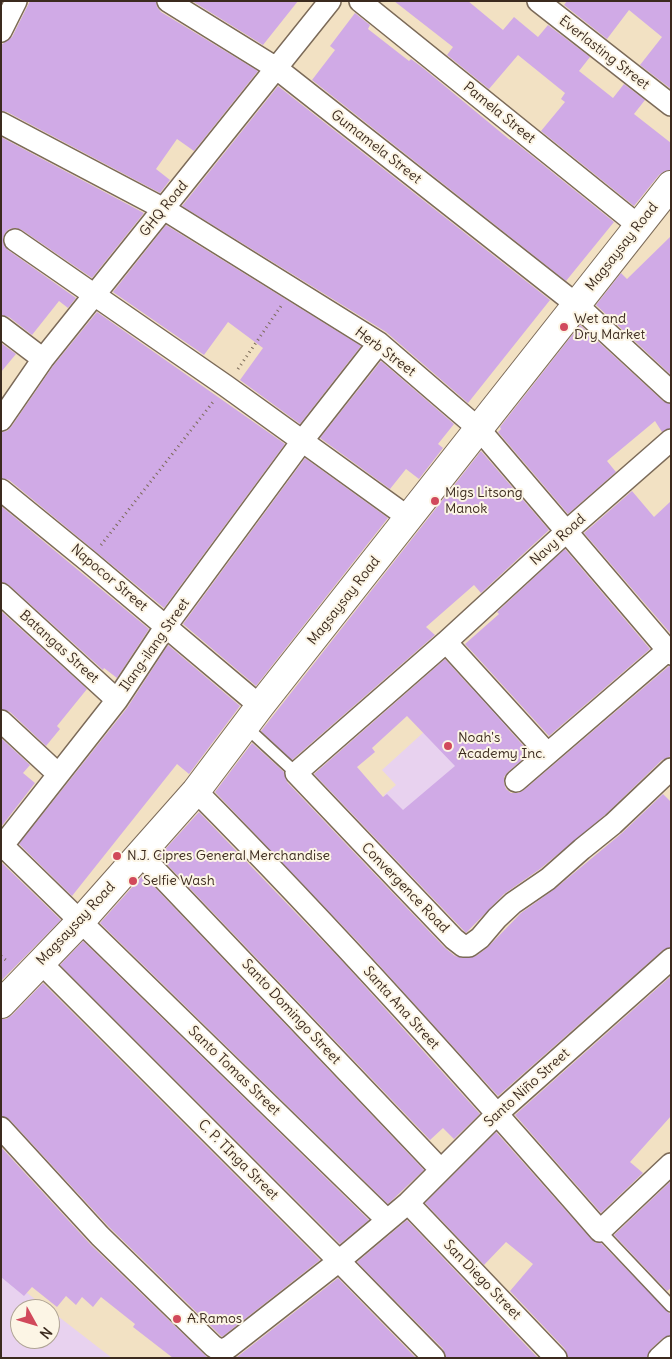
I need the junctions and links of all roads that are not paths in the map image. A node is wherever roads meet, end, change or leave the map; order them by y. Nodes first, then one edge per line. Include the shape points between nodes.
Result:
1 (16, 1) edge
2 (168, 1) edge
3 (330, 1) edge
4 (360, 1) edge
5 (538, 1) edge
6 (1, 30) edge
7 (276, 68) junction
8 (671, 105) edge
9 (1, 123) edge
10 (671, 185) edge
11 (164, 209) junction
12 (639, 226) junction
13 (15, 240) dead end
14 (94, 296) junction
15 (576, 305) junction
16 (1, 327) edge
17 (379, 343) junction
18 (44, 359) junction
19 (671, 392) edge
20 (1, 420) edge
21 (478, 429) junction
22 (303, 440) junction
23 (671, 440) edge
24 (1, 490) edge
25 (409, 518) junction
26 (567, 531) junction
27 (1, 594) edge
28 (166, 626) junction
29 (446, 642) junction
30 (669, 652) edge
31 (117, 700) junction
32 (253, 716) junction
33 (1, 722) edge
34 (547, 753) junction
35 (671, 769) edge
36 (296, 773) junction
37 (58, 774) junction
38 (516, 781) dead end
39 (196, 790) junction
40 (2, 845) edge
41 (140, 854) junction
42 (80, 922) junction
43 (671, 959) edge
44 (41, 963) junction
45 (1, 1004) edge
46 (498, 1113) junction
47 (1, 1128) edge
48 (671, 1164) edge
49 (441, 1170) junction
50 (408, 1203) junction
51 (388, 1220) junction
52 (600, 1231) junction
53 (340, 1261) junction
54 (671, 1306) edge
55 (671, 1347) edge
56 (434, 1358) edge
57 (556, 1358) edge
58 (659, 1358) edge

1 - 6 street
2 - 7 street, Gumamela Street
3 - 7 street, GHQ Road
4 - 12 street, Pamela Street
5 - 8 street, Everlasting Street
7 - 11 street, GHQ Road
7 - 15 street, Gumamela Street
9 - 11 street, Herb Street
10 - 12 street, Magsaysay Road
11 - 14 street, GHQ Road
11 - 17 street, Herb Street
12 - 15 street, Magsaysay Road
13 - 14 street
14 - 18 street, GHQ Road
14 - 22 street
15 - 19 street, Gumamela Street
15 - 21 street, Magsaysay Road
16 - 18 street
17 - 21 street, Herb Street
17 - 22 street, Ilang-ilang Street
18 - 20 street, GHQ Road
21 - 25 street, Magsaysay Road
21 - 26 street, Herb Street
22 - 25 street
22 - 28 street, Ilang-ilang Street
23 - 26 street, Navy Road
24 - 28 street, Napocor Street
25 - 32 street, Magsaysay Road
26 - 29 street, Navy Road
26 - 30 street, Herb Street
27 - 31 street, Batangas Street
28 - 31 street, Ilang-ilang Street
28 - 32 street, Napocor Street
29 - 34 street
29 - 36 street
30 - 34 street
31 - 37 street, Ilang-ilang Street
32 - 36 lane
32 - 39 street, Magsaysay Road
33 - 37 street
34 - 38 street
35 - 36 street, Convergence Road via 613,824 548,879 513,903 469,946 463,946 454,939
37 - 40 street, Ilang-ilang Street
39 - 41 street, Magsaysay Road
39 - 46 street, Santa Ana Street via 285,880
40 - 42 street, Santo Tomas Street
41 - 42 street, Magsaysay Road
41 - 49 street, Santo Domingo Street
42 - 44 street, Magsaysay Road
42 - 51 street, Santo Tomas Street
43 - 46 street, Santo Niño Street
44 - 45 street, Magsaysay Road
44 - 53 street, C. P. TInga Street
46 - 49 street, Santo Niño Street
46 - 52 street, Santa Ana Street
47 - 53 street, Santo Niño Street via 100,1236 221,1351
48 - 52 street
49 - 50 street, Santo Niño Street
50 - 51 street, Santo Niño Street
50 - 57 street, San Diego Street
51 - 53 street, Santo Niño Street
52 - 54 lane
53 - 56 street, C. P. TInga Street
55 - 58 street

